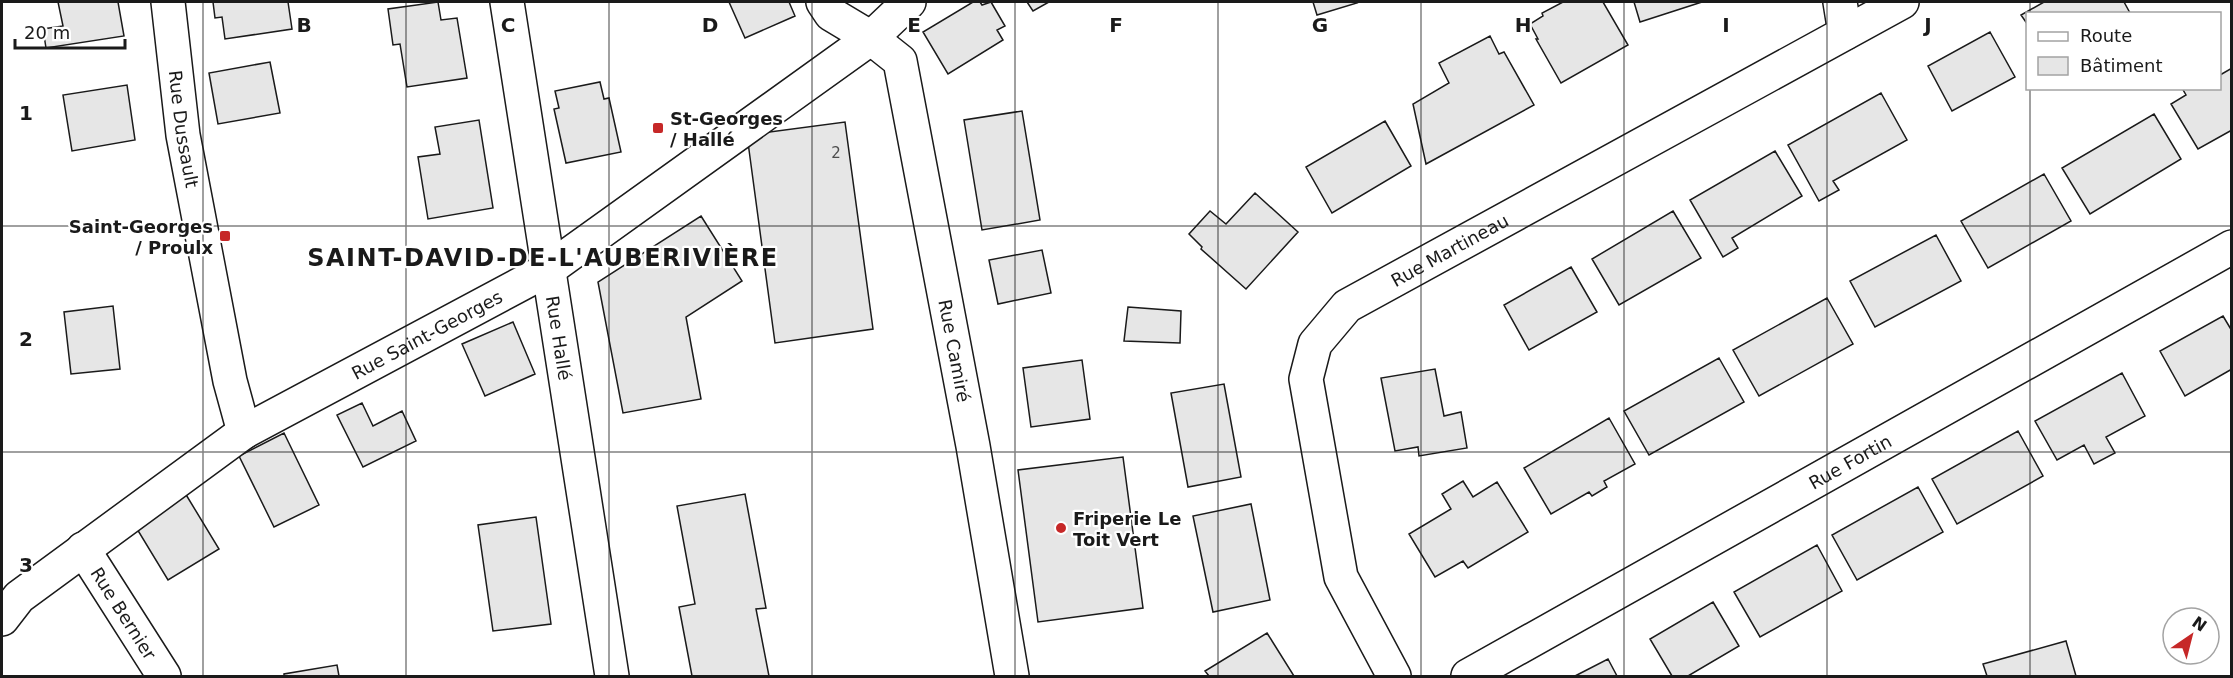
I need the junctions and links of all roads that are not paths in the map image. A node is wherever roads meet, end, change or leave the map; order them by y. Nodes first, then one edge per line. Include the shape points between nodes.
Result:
1 (168, 2) edge
2 (507, 2) edge
3 (823, 2) edge
4 (909, 2) edge
5 (1902, 2) edge
6 (1843, 17) edge
7 (871, 38) junction
8 (2232, 247) edge
9 (549, 270) junction
10 (244, 432) junction
11 (84, 549) junction
12 (2, 619) edge
13 (164, 676) edge
14 (612, 676) edge
15 (1012, 676) edge
16 (1394, 676) edge
17 (1468, 676) edge

1 - 10 street, Rue Dussault via 183,135 230,381
2 - 9 street, Rue Hallé
3 - 7 street, Rue Camiré via 831,14
4 - 7 street, Rue Saint-Georges
5 - 6 street, Rue Martineau
6 - 16 street, Rue Martineau via 1347,306 1315,344 1306,379 1341,577
7 - 9 street, Rue Saint-Georges
7 - 15 street, Rue Camiré via 900,61
8 - 17 street, Rue Fortin
9 - 10 street, Rue Saint-Georges
9 - 14 street, Rue Hallé
10 - 11 street, Rue Saint-Georges
11 - 12 street, Rue Saint-Georges via 19,597
11 - 13 street, Rue Bernier

